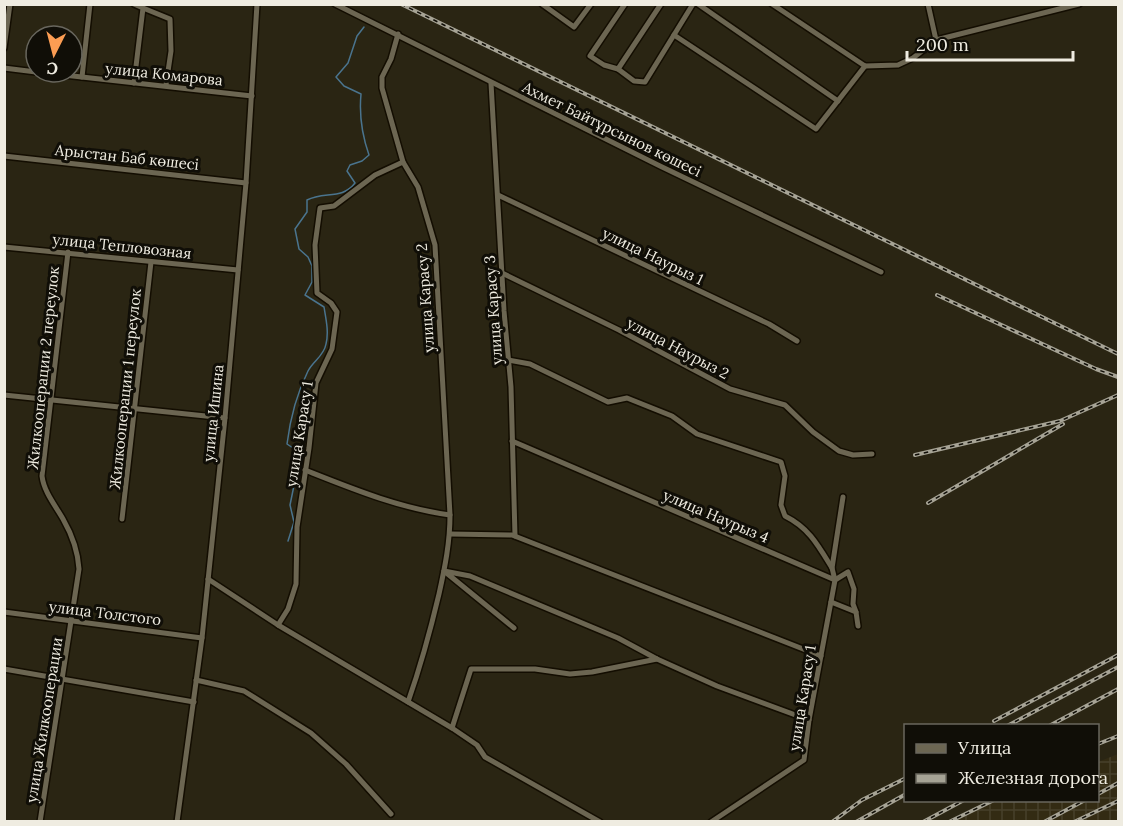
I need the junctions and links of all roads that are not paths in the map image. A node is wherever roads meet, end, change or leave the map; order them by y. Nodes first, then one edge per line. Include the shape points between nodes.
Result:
1 (10, 4) edge
2 (90, 4) edge
3 (134, 4) edge
4 (257, 4) edge
5 (335, 4) edge
6 (542, 4) edge
7 (591, 4) edge
8 (626, 4) edge
9 (661, 4) edge
10 (693, 4) edge
11 (698, 4) edge
12 (772, 4) edge
13 (928, 4) edge
14 (1079, 4) edge
15 (143, 8) junction
16 (398, 34) junction
17 (674, 35) junction
18 (936, 40) junction
19 (4, 48) edge
20 (84, 59) edge
21 (865, 66) junction
22 (4, 68) edge
23 (618, 69) junction
24 (24, 70) edge
25 (84, 77) edge
26 (134, 83) junction
27 (491, 83) junction
28 (166, 86) junction
29 (252, 96) junction
30 (838, 101) junction
31 (4, 156) edge
32 (403, 162) junction
33 (246, 183) junction
34 (498, 195) junction
35 (4, 247) edge
36 (68, 252) junction
37 (151, 261) junction
38 (238, 270) junction
39 (881, 272) dead end
40 (502, 273) junction
41 (797, 341) dead end
42 (508, 360) junction
43 (4, 396) edge
44 (51, 400) junction
45 (135, 410) junction
46 (225, 418) junction
47 (512, 441) junction
48 (872, 454) dead end
49 (305, 470) junction
50 (843, 497) dead end
51 (450, 515) junction
52 (122, 519) dead end
53 (450, 534) junction
54 (515, 536) junction
55 (832, 568) junction
56 (444, 571) junction
57 (208, 579) junction
58 (834, 580) junction
59 (831, 602) junction
60 (4, 612) edge
61 (856, 612) junction
62 (71, 621) junction
63 (278, 625) junction
64 (858, 626) dead end
65 (514, 628) dead end
66 (202, 638) junction
67 (821, 656) junction
68 (657, 659) junction
69 (4, 669) edge
70 (63, 678) junction
71 (196, 680) junction
72 (194, 702) junction
73 (408, 702) junction
74 (809, 720) junction
75 (452, 728) junction
76 (391, 814) dead end
77 (39, 822) edge
78 (177, 822) edge
79 (600, 822) edge
80 (711, 822) edge

1 - 19 street
2 - 20 street
3 - 15 street
4 - 29 street, улица Ишина
5 - 16 street, Ахмет Байтұрсынов көшесі
6 - 7 street via 574,27
8 - 23 street via 590,56
9 - 23 street
10 - 17 street
11 - 30 street
12 - 21 street
13 - 18 street
14 - 18 street
15 - 26 street
15 - 28 street via 170,19
16 - 27 street, Ахмет Байтұрсынов көшесі
16 - 32 street, улица Карасу 2 via 382,77 382,88
17 - 23 street via 645,82 634,81
17 - 30 street via 816,129
18 - 21 street via 898,65
21 - 30 street
22 - 24 street, улица Комарова
25 - 26 street, улица Комарова
26 - 28 street, улица Комарова
27 - 34 street, улица Карасу 3
27 - 39 street, Ахмет Байтұрсынов көшесі
28 - 29 street, улица Комарова
29 - 33 street, улица Ишина
31 - 33 street, Арыстан Баб көшесі
32 - 49 street, улица Карасу 1 via 375,175 334,206 320,208 318,214 317,293 337,312 332,349 316,383
32 - 51 street, улица Карасу 2 via 418,187 435,245
33 - 38 street, улица Ишина
34 - 40 street, улица Карасу 3
34 - 41 street, улица Наурыз 1
35 - 36 street, улица Тепловозная
36 - 37 street, улица Тепловозная
36 - 44 street, Жилкооперации 2 переулок
37 - 38 street, улица Тепловозная
37 - 45 street, Жилкооперации 1 переулок
38 - 46 street, улица Ишина
40 - 42 street, улица Карасу 3
40 - 48 street, улица Наурыз 2 via 730,389 785,405 838,451
42 - 47 street, улица Карасу 3
42 - 55 street via 530,364 608,402 627,398 672,417 697,435 781,462 786,476 782,504 785,516 800,523
43 - 44 street
44 - 45 street
44 - 62 street, Жилкооперации 2 переулок via 42,476 78,555
45 - 46 street
45 - 52 street, Жилкооперации 1 переулок
46 - 57 street, улица Ишина
47 - 54 street, улица Карасу 3
47 - 58 street, улица Наурыз 4
49 - 51 street via 394,503
49 - 63 street, улица Карасу 1 via 297,527 296,584
50 - 55 street
51 - 53 street, улица Карасу 2
53 - 54 street
53 - 56 street, улица Карасу 2
54 - 67 street
55 - 58 street
56 - 65 street
56 - 68 street via 470,576 618,638
56 - 73 street, улица Карасу 2 via 426,650
57 - 63 street
57 - 66 street, улица Ишина
58 - 59 street, улица Карасу 1
58 - 61 street via 848,573
59 - 61 street
59 - 67 street, улица Карасу 1
60 - 62 street, улица Толстого
61 - 64 street
62 - 66 street, улица Толстого
62 - 70 street, улица Жилкооперации
63 - 73 street
66 - 71 street, улица Ишина
67 - 74 street, улица Карасу 1
68 - 74 street
68 - 75 street via 570,674 535,669 471,669
69 - 70 street
70 - 72 street
70 - 77 street, улица Жилкооперации
71 - 72 street, улица Ишина
71 - 76 street via 244,691 311,733 346,764
72 - 78 street, улица Ишина
73 - 75 street
74 - 80 street, улица Карасу 1 via 804,760
75 - 79 street via 477,745 485,757

